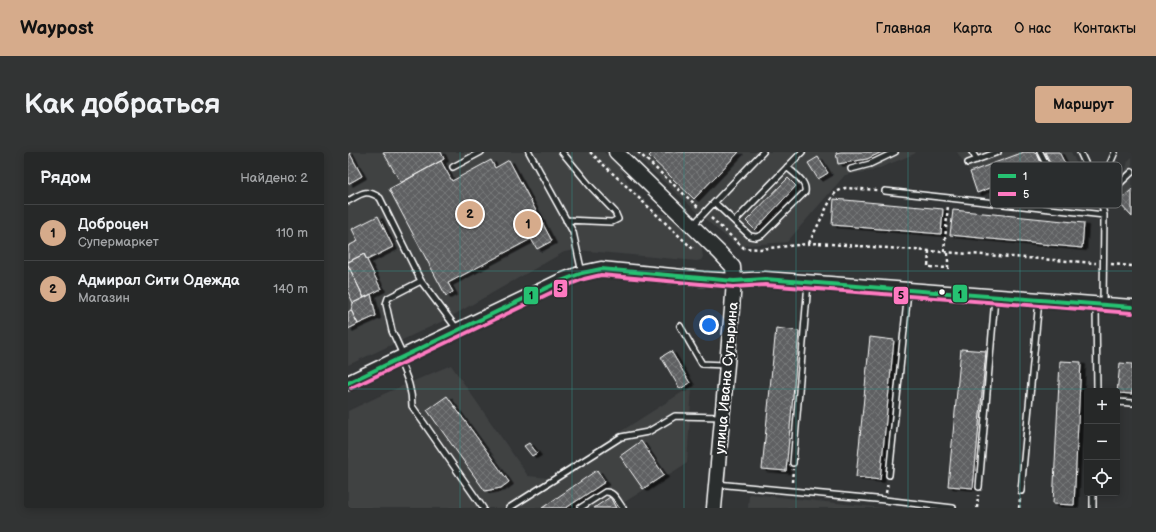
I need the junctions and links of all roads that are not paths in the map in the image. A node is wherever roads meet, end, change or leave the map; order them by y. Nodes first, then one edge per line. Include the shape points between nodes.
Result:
1 (481, 152) edge
2 (529, 152) edge
3 (562, 152) edge
4 (616, 152) edge
5 (763, 152) edge
6 (802, 152) edge
7 (895, 152) edge
8 (972, 152) edge
9 (998, 152) edge
10 (1040, 152) edge
11 (1080, 152) edge
12 (1115, 152) edge
13 (977, 160) junction
14 (1045, 162) edge
15 (1085, 162) edge
16 (1111, 162) edge
17 (968, 163) dead end
18 (453, 167) dead end
19 (787, 168) junction
20 (851, 169) dead end
21 (1132, 172) edge
22 (1122, 181) edge
23 (885, 191) road end
24 (348, 201) edge
25 (715, 203) junction
26 (990, 203) edge
27 (1040, 208) edge
28 (1102, 208) edge
29 (1104, 215) junction
30 (566, 220) junction
31 (735, 221) junction
32 (692, 226) junction
33 (582, 272) junction
34 (421, 281) junction
35 (734, 281) junction
36 (808, 282) junction
37 (908, 290) junction
38 (995, 296) junction
39 (1039, 300) junction
40 (1099, 304) junction
41 (1132, 307) edge
42 (680, 326) dead end
43 (458, 330) junction
44 (401, 357) junction
45 (727, 365) junction
46 (348, 382) edge
47 (1097, 388) edge
48 (1120, 402) edge
49 (1132, 403) edge
50 (722, 417) junction
51 (793, 463) road end
52 (889, 475) road end
53 (716, 484) junction
54 (979, 487) road end
55 (1021, 491) dead end
56 (1093, 496) edge
57 (483, 508) edge
58 (509, 508) edge
59 (580, 508) edge
60 (623, 508) edge
61 (714, 508) edge
62 (953, 508) edge
63 (1093, 508) edge

1 - 18 lane
2 - 30 lane
3 - 30 lane via 615,212 618,219 612,222
4 - 32 main road, улица Ивана Сутырина
5 - 25 lane
6 - 19 lane
7 - 20 lane via 870,164
8 - 13 lane
9 - 13 lane
10 - 14 lane
11 - 15 lane
12 - 16 lane
13 - 17 lane
19 - 31 lane
19 - 31 lane via 803,182 805,192 762,236 750,236
21 - 22 lane
23 - 26 lane
24 - 34 lane via 372,192 380,198
25 - 31 lane
25 - 32 lane
27 - 29 lane
28 - 29 lane
29 - 40 lane
30 - 33 lane via 573,232
32 - 35 main road, улица Ивана Сутырина via 733,267
33 - 35 main road via 601,269
33 - 43 main road
34 - 43 lane
34 - 44 lane via 388,298 386,304
35 - 36 main road via 765,279
35 - 45 main road, улица Ивана Сутырина
36 - 37 main road
36 - 51 lane
37 - 38 main road
37 - 52 lane
38 - 39 main road
38 - 54 lane
39 - 40 main road
39 - 55 lane
40 - 41 main road
40 - 47 lane
42 - 45 lane via 702,364
43 - 44 main road
44 - 46 main road
44 - 57 lane via 412,393 412,406
45 - 50 main road, улица Ивана Сутырина
48 - 49 lane
50 - 53 main road, улица Ивана Сутырина
50 - 58 lane via 675,416 648,432 621,437
53 - 61 main road, улица Ивана Сутырина
53 - 62 lane
56 - 63 lane
59 - 60 lane via 608,491

